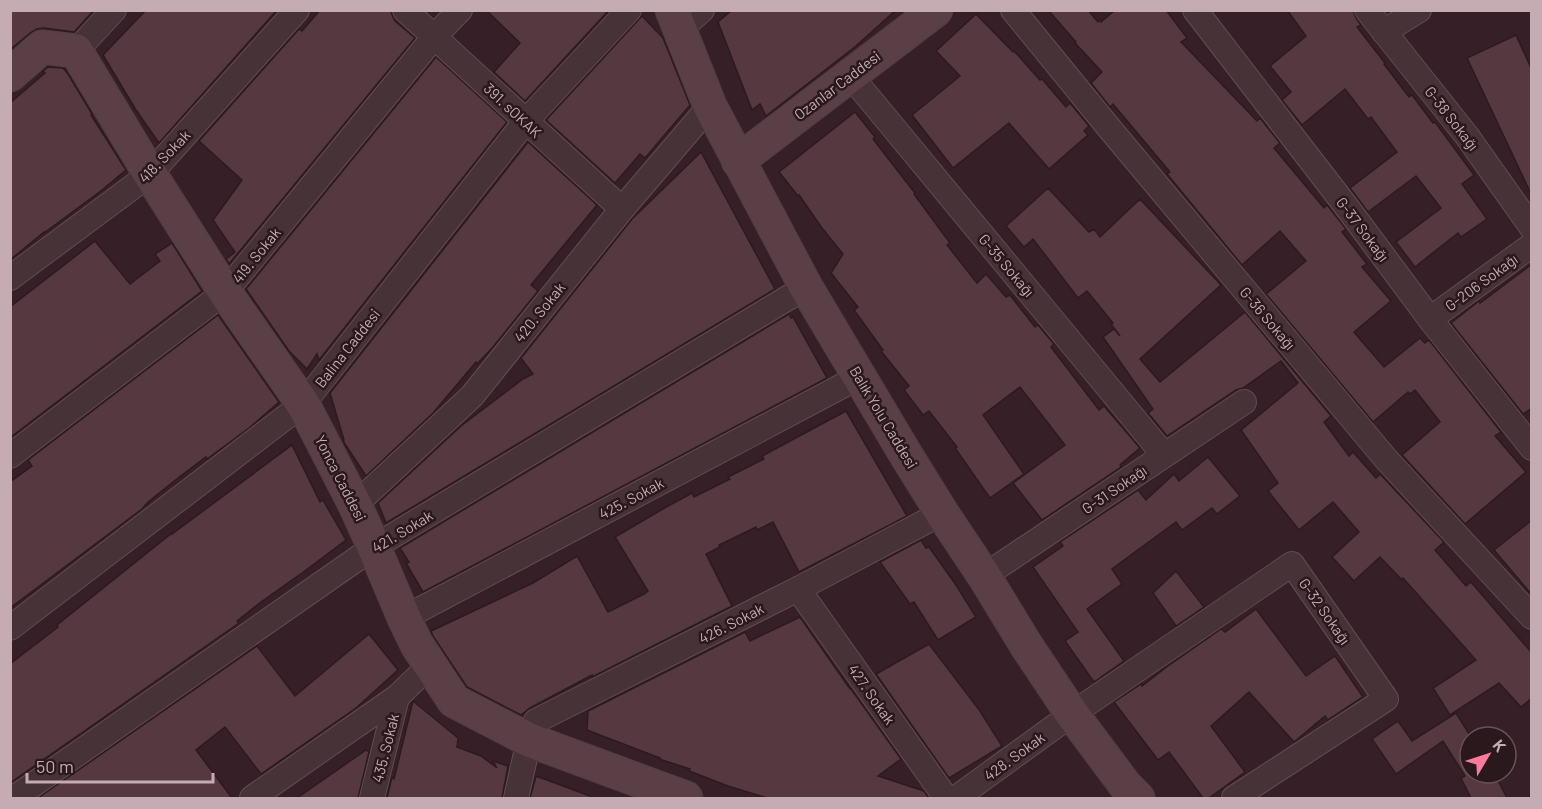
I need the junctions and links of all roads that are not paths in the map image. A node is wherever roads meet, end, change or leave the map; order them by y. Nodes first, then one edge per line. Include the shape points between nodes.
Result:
1 (114, 10) edge
2 (297, 10) edge
3 (405, 10) edge
4 (460, 10) edge
5 (629, 10) edge
6 (936, 10) edge
7 (1013, 10) edge
8 (1195, 10) edge
9 (1367, 10) edge
10 (1419, 10) edge
11 (685, 17) edge
12 (1384, 32) junction
13 (434, 37) junction
14 (76, 51) junction
15 (10, 75) edge
16 (850, 75) junction
17 (710, 106) junction
18 (525, 122) junction
19 (738, 161) junction
20 (150, 174) junction
21 (622, 209) junction
22 (1532, 228) edge
23 (1532, 245) edge
24 (10, 278) edge
25 (806, 287) junction
26 (225, 292) junction
27 (1430, 319) junction
28 (859, 377) junction
29 (1244, 402) dead end
30 (303, 404) junction
31 (1532, 448) edge
32 (1164, 455) junction
33 (10, 456) edge
34 (355, 505) junction
35 (942, 513) junction
36 (374, 547) junction
37 (984, 576) junction
38 (798, 589) junction
39 (1532, 617) edge
40 (404, 618) junction
41 (10, 628) edge
42 (430, 665) junction
43 (397, 697) junction
44 (1072, 714) junction
45 (529, 740) junction
46 (649, 792) edge
47 (14, 798) edge
48 (252, 798) edge
49 (372, 798) edge
50 (516, 798) edge
51 (686, 798) edge
52 (946, 798) edge
53 (956, 798) edge
54 (1138, 798) edge
55 (1234, 798) edge

1 - 14 street
2 - 20 street, 418. Sokak
3 - 13 street, 391. sOKAK
4 - 13 street, 419. Sokak
5 - 18 street, Balina Caddesi
6 - 16 street, Ozanlar Caddesi
7 - 39 street, G-36 Sokağı via 1386,459
8 - 27 street, G-37 Sokağı
9 - 12 street, G-38 Sokağı
10 - 12 street
11 - 17 street, Balık Yolu Caddesi
12 - 22 street, G-38 Sokağı via 1467,136
13 - 18 street, 391. sOKAK
13 - 26 street, 419. Sokak
14 - 15 street via 42,47
14 - 20 street, Yonca Caddesi
16 - 19 street, Ozanlar Caddesi
16 - 32 street, G-35 Sokağı
17 - 19 street, Balık Yolu Caddesi
17 - 21 street, 420. Sokak
18 - 21 street, 391. sOKAK
18 - 30 street, Balina Caddesi
19 - 25 street, Balık Yolu Caddesi
20 - 24 street, 418. Sokak
20 - 26 street, Yonca Caddesi
21 - 34 street, 420. Sokak via 472,396
23 - 27 street, G-206 Sokağı
25 - 28 street, Balık Yolu Caddesi
25 - 36 street, 421. Sokak
26 - 30 street, Yonca Caddesi
26 - 33 street, 419. Sokak
27 - 31 street, G-37 Sokağı
28 - 35 street, Balık Yolu Caddesi
28 - 40 street, 425. Sokak
29 - 32 street, G-31 Sokağı
30 - 34 street, Yonca Caddesi
30 - 41 street, Balina Caddesi
32 - 37 street, G-31 Sokağı
34 - 36 street, Yonca Caddesi
35 - 37 street, Balık Yolu Caddesi
35 - 38 street, 426. Sokak
36 - 40 street, Yonca Caddesi
36 - 47 street, 421. Sokak
37 - 44 street, Balık Yolu Caddesi
38 - 45 street, 426. Sokak via 536,721
38 - 52 street, 427. Sokak
40 - 42 street, Yonca Caddesi
42 - 43 street
42 - 45 street, Yonca Caddesi via 454,701
43 - 48 street
43 - 49 street, 435. Sokak
44 - 53 street, 428. Sokak
44 - 54 street, Balık Yolu Caddesi
44 - 55 street, G-32 Sokağı via 1292,564 1386,699
45 - 46 street, Yonca Caddesi
45 - 50 street
46 - 51 street, Yonca Caddesi

